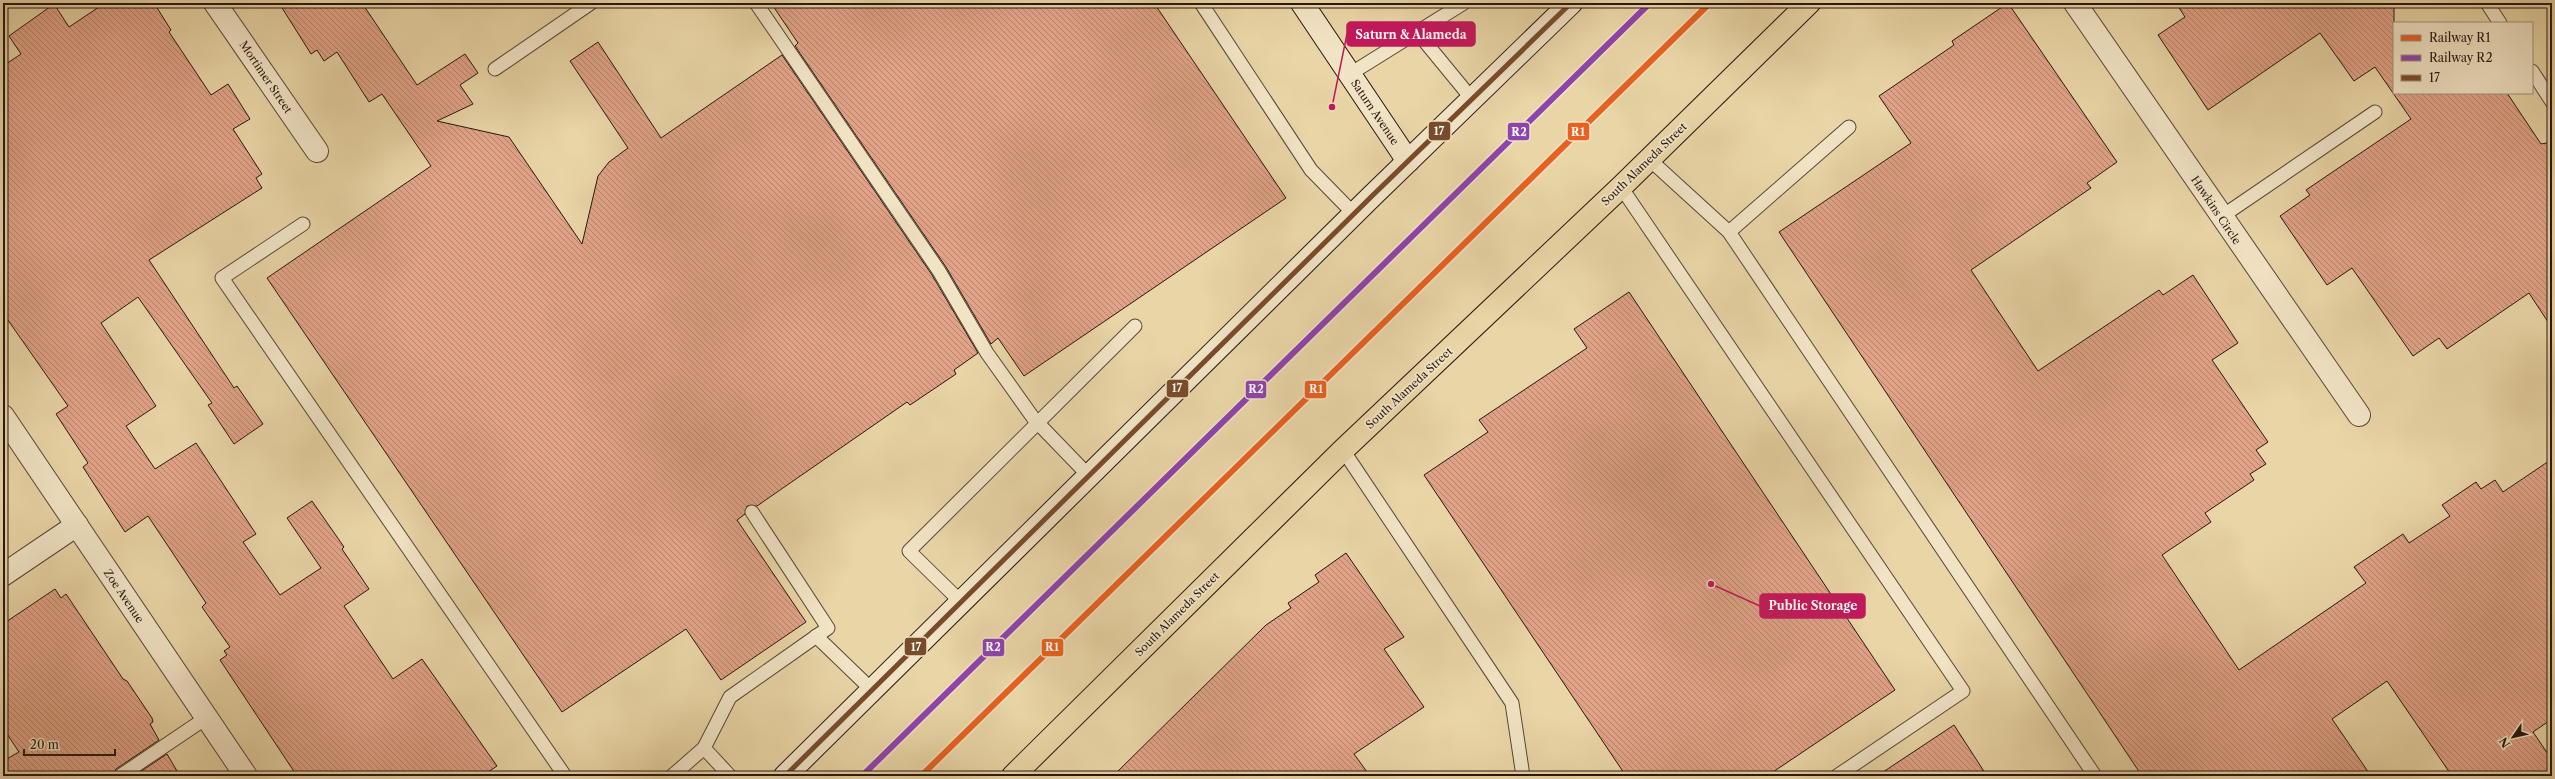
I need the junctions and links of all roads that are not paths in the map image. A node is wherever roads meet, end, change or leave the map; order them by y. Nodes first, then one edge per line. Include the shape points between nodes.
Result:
1 (215, 3) edge
2 (591, 3) edge
3 (756, 3) edge
4 (1201, 3) edge
5 (1302, 3) edge
6 (1464, 3) edge
7 (1571, 3) edge
8 (1809, 3) edge
9 (2075, 3) edge
10 (2487, 3) edge
11 (2499, 22) edge
12 (1417, 32) junction
13 (495, 69) dead end
14 (2533, 73) edge
15 (1350, 74) junction
16 (1472, 99) junction
17 (2552, 102) edge
18 (2375, 112) dead end
19 (1849, 127) dead end
20 (317, 151) dead end
21 (1649, 159) junction
22 (1408, 161) junction
23 (1621, 187) junction
24 (1354, 214) junction
25 (2221, 217) junction
26 (303, 224) dead end
27 (1729, 232) junction
28 (1135, 326) dead end
29 (2359, 415) dead end
30 (3, 416) edge
31 (1039, 424) junction
32 (1343, 450) junction
33 (1089, 476) junction
34 (752, 512) dead end
35 (76, 525) junction
36 (3, 575) edge
37 (962, 602) junction
38 (816, 636) junction
39 (872, 690) junction
40 (206, 718) junction
41 (704, 748) junction
42 (120, 776) edge
43 (246, 776) edge
44 (565, 776) edge
45 (672, 776) edge
46 (730, 776) edge
47 (785, 776) edge
48 (1013, 776) edge
49 (1523, 776) edge
50 (1837, 776) edge
51 (2095, 776) edge

1 - 20 street, Mortimer Street
2 - 13 lane
3 - 31 lane via 939,271 987,353
4 - 24 lane via 1311,170
5 - 15 street, Saturn Avenue
6 - 12 lane
7 - 16 street
8 - 21 main road, South Alameda Street
9 - 25 street, Hawkins Circle
10 - 11 lane
12 - 15 lane
12 - 16 lane
14 - 17 lane
15 - 22 street, Saturn Avenue
16 - 22 street
18 - 25 lane
19 - 27 lane
21 - 23 main road, South Alameda Street
21 - 27 lane
22 - 24 street
23 - 32 main road, South Alameda Street
23 - 50 lane via 1963,691
24 - 33 street
25 - 29 street, Hawkins Circle
26 - 44 lane via 222,278
27 - 51 lane
28 - 31 lane
30 - 35 street, Zoe Avenue
31 - 33 lane
31 - 37 lane via 909,552
32 - 48 main road, South Alameda Street
32 - 49 lane via 1512,703
33 - 37 street
34 - 38 lane via 828,628
35 - 36 street
35 - 40 street, Zoe Avenue
37 - 39 street
38 - 39 lane
38 - 41 lane via 730,697
39 - 47 street
40 - 42 lane
40 - 43 street, Zoe Avenue
41 - 45 lane
41 - 46 lane

